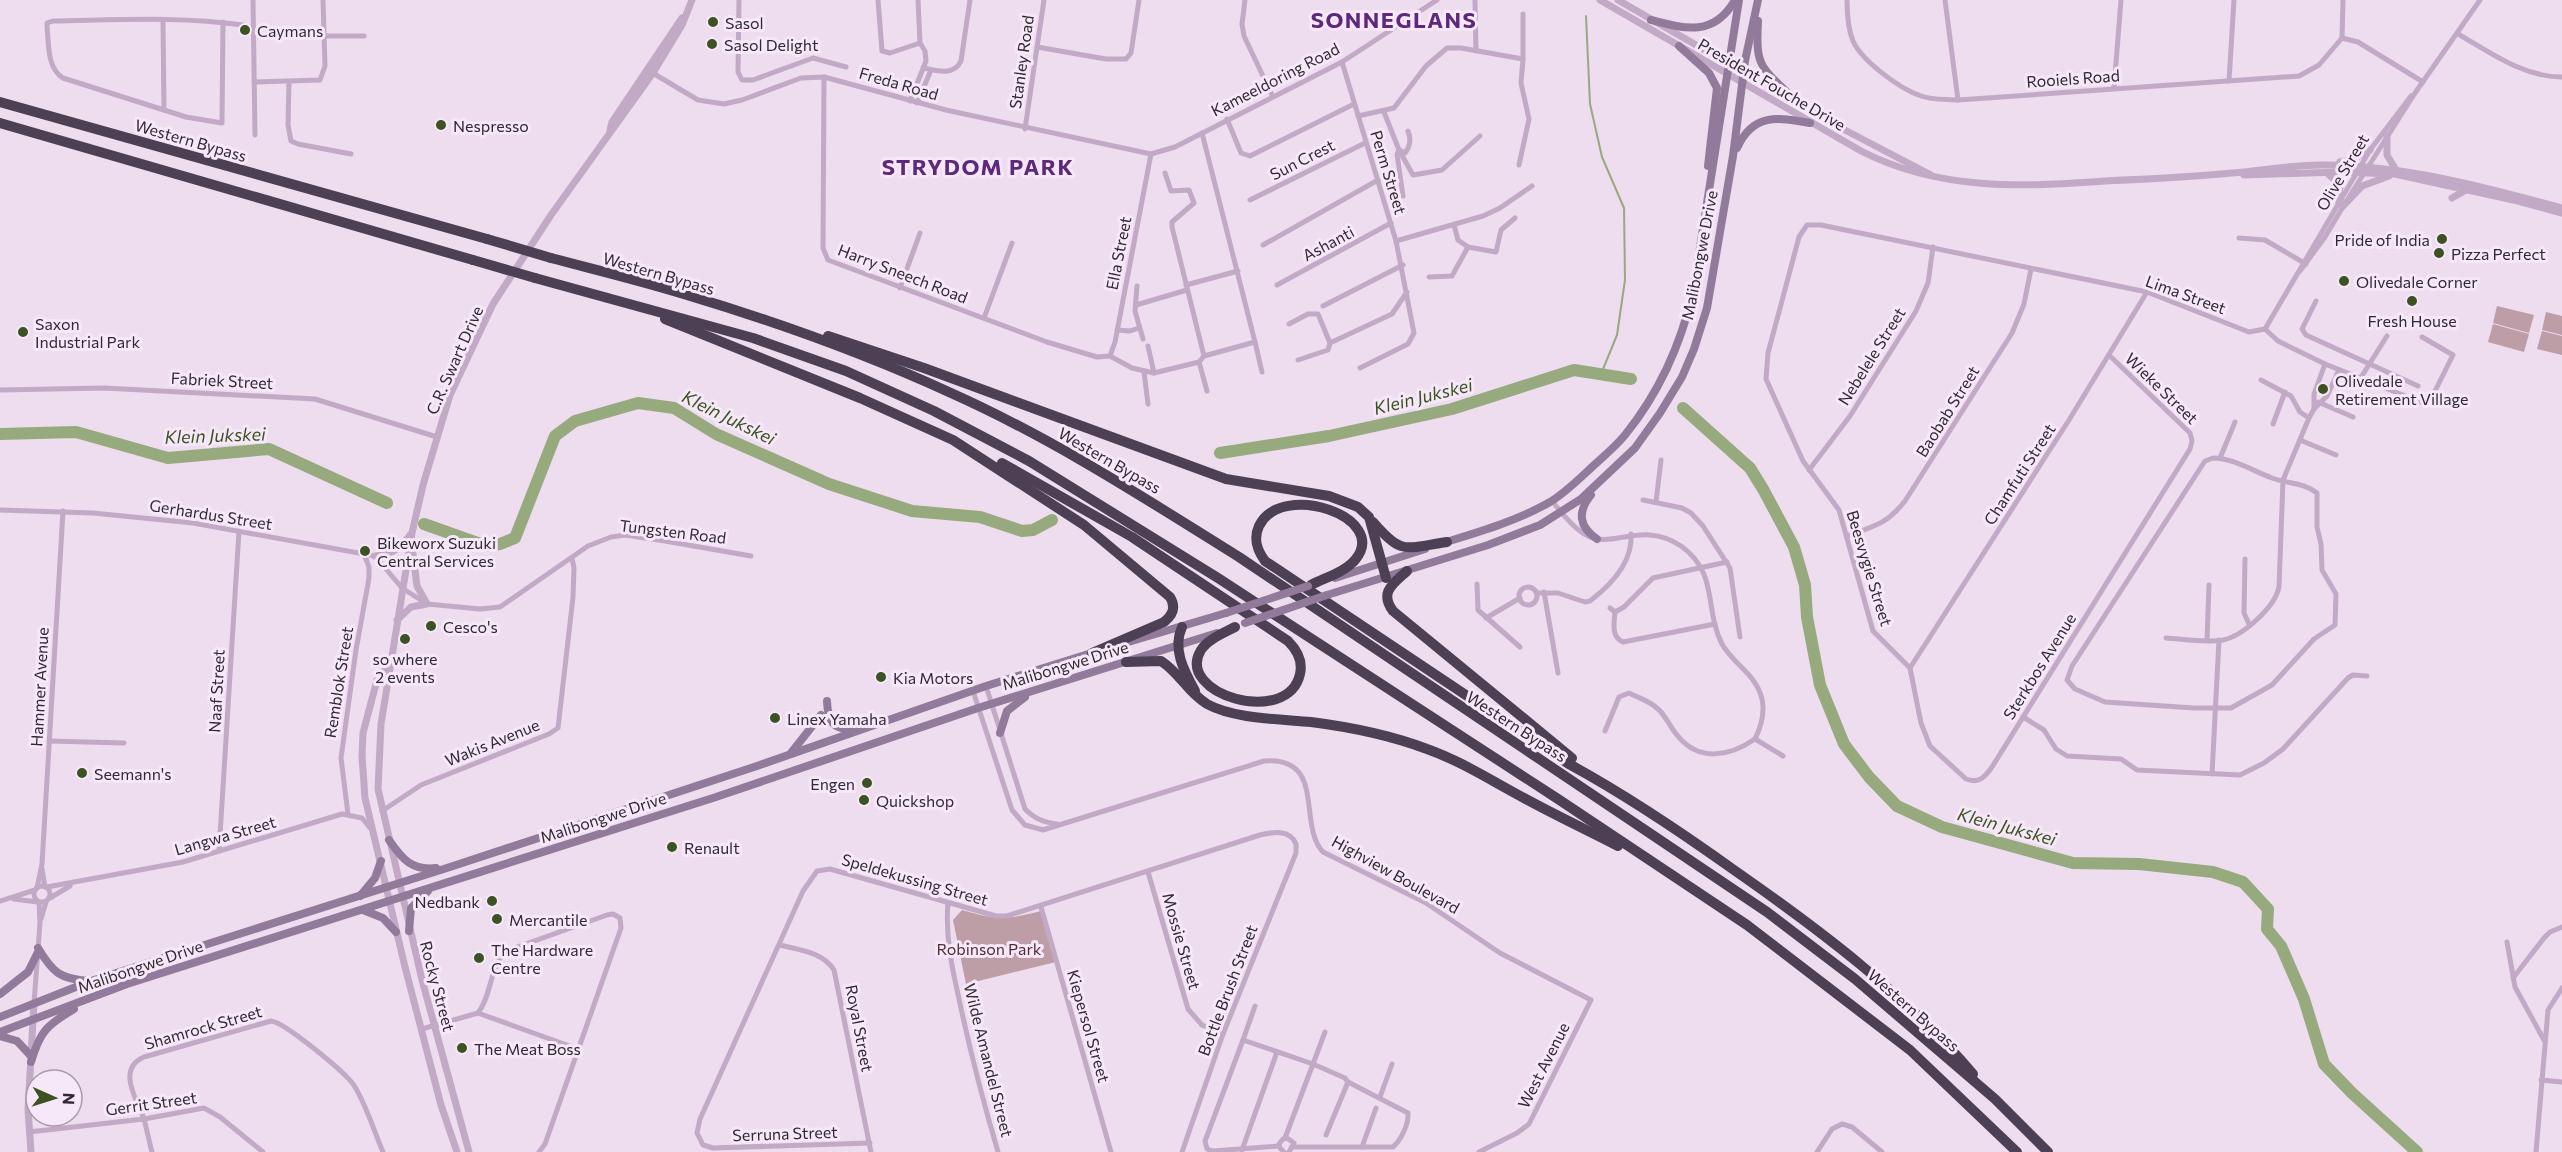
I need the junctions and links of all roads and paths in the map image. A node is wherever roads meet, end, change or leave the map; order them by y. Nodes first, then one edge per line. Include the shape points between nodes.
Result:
1 (254, 0) edge
2 (323, 0) edge
3 (692, 0) edge
4 (739, 0) edge
5 (878, 0) edge
6 (918, 0) edge
7 (970, 0) edge
8 (1044, 0) edge
9 (1139, 0) edge
10 (1245, 0) edge
11 (1437, 0) edge
12 (1600, 0) edge
13 (1618, 0) edge
14 (1631, 0) edge
15 (1735, 0) edge
16 (1739, 0) edge
17 (1758, 0) edge
18 (1847, 0) edge
19 (1945, 0) edge
20 (2121, 0) edge
21 (2234, 0) edge
22 (2343, 0) edge
23 (2480, 0) edge
24 (1475, 1) edge
25 (1635, 10) junction
26 (1523, 14) dead end
27 (163, 20) junction
28 (1651, 20) junction
29 (223, 22) junction
30 (248, 25) junction
31 (2458, 34) junction
32 (287, 36) dead end
33 (324, 36) junction
34 (364, 36) dead end
35 (2343, 38) junction
36 (920, 43) junction
37 (1679, 46) junction
38 (1037, 47) junction
39 (1476, 51) junction
40 (1523, 59) junction
41 (1342, 62) junction
42 (1728, 63) junction
43 (846, 67) dead end
44 (924, 68) junction
45 (931, 69) junction
46 (1744, 70) junction
47 (651, 72) junction
48 (1727, 74) junction
49 (824, 76) junction
50 (2562, 77) edge
51 (2229, 81) junction
52 (255, 82) junction
53 (290, 82) junction
54 (2423, 82) junction
55 (1742, 83) junction
56 (2114, 88) junction
57 (1788, 93) junction
58 (2415, 93) junction
59 (1272, 95) junction
60 (1958, 100) junction
61 (909, 101) junction
62 (0, 102) edge
63 (917, 103) junction
64 (1354, 104) junction
65 (164, 110) junction
66 (1384, 112) junction
67 (1358, 116) junction
68 (1227, 119) junction
69 (0, 123) edge
70 (1810, 123) junction
71 (1025, 129) junction
72 (1408, 131) dead end
73 (1202, 132) junction
74 (255, 135) dead end
75 (2387, 135) junction
76 (1480, 136) dead end
77 (1365, 143) junction
78 (1399, 150) junction
79 (2370, 150) junction
80 (351, 154) dead end
81 (1151, 154) junction
82 (1733, 156) junction
83 (1519, 165) dead end
84 (2326, 168) junction
85 (2362, 170) junction
86 (2395, 172) junction
87 (1165, 173) dead end
88 (1936, 177) junction
89 (1378, 180) junction
90 (1532, 186) dead end
91 (2469, 189) junction
92 (1403, 196) dead end
93 (2452, 198) dead end
94 (1250, 200) dead end
95 (2341, 205) junction
96 (1707, 206) junction
97 (2562, 208) edge
98 (2562, 213) edge
99 (1515, 218) dead end
100 (1391, 223) junction
101 (1454, 225) junction
102 (1832, 227) joint
103 (920, 233) dead end
104 (2239, 238) dead end
105 (1396, 241) junction
106 (1012, 243) dead end
107 (1263, 245) dead end
108 (1467, 247) junction
109 (1934, 247) junction
110 (2304, 264) junction
111 (1403, 265) junction
112 (2031, 269) junction
113 (1238, 271) junction
114 (1429, 277) dead end
115 (1277, 285) dead end
116 (1137, 286) dead end
117 (900, 288) junction
118 (1186, 288) junction
119 (1407, 292) junction
120 (2147, 292) junction
121 (687, 294) junction
122 (623, 301) junction
123 (2316, 301) dead end
124 (1136, 305) junction
125 (1323, 306) dead end
126 (984, 318) junction
127 (1289, 324) dead end
128 (1139, 327) junction
129 (2265, 329) junction
130 (1117, 330) junction
131 (2387, 336) dead end
132 (2422, 337) dead end
133 (1143, 339) dead end
134 (1255, 342) junction
135 (1330, 343) junction
136 (1148, 346) dead end
137 (2109, 355) junction
138 (1110, 356) junction
139 (1204, 356) junction
140 (1298, 360) dead end
141 (1199, 362) junction
142 (2325, 364) junction
143 (2368, 365) junction
144 (1360, 368) dead end
145 (2339, 370) junction
146 (1144, 372) junction
147 (1262, 372) dead end
148 (1155, 373) junction
149 (2360, 379) junction
150 (2261, 380) dead end
151 (2418, 386) dead end
152 (0, 390) edge
153 (1207, 391) dead end
154 (2285, 392) junction
155 (2314, 400) junction
156 (2321, 403) junction
157 (1148, 404) dead end
158 (2314, 409) junction
159 (2353, 417) dead end
160 (2309, 418) junction
161 (2235, 422) dead end
162 (2273, 424) dead end
163 (437, 437) junction
164 (953, 440) junction
165 (2300, 440) junction
166 (2192, 441) joint
167 (2336, 455) dead end
168 (2220, 458) junction
169 (1661, 460) dead end
170 (1809, 470) junction
171 (1602, 480) junction
172 (2283, 480) junction
173 (1644, 500) dead end
174 (1552, 501) junction
175 (1656, 502) junction
176 (0, 510) edge
177 (63, 511) junction
178 (1562, 513) junction
179 (1369, 517) junction
180 (239, 531) junction
181 (1631, 534) junction
182 (411, 535) junction
183 (1847, 536) junction
184 (1598, 539) junction
185 (1447, 542) junction
186 (364, 554) junction
187 (375, 556) junction
188 (751, 556) dead end
189 (572, 558) junction
190 (2245, 559) dead end
191 (1383, 562) junction
192 (1727, 562) junction
193 (1702, 568) junction
194 (1407, 571) junction
195 (1386, 578) junction
196 (1477, 584) dead end
197 (2209, 585) dead end
198 (1310, 586) junction
199 (402, 588) junction
200 (1540, 592) junction
201 (1520, 598) junction
202 (427, 604) junction
203 (1486, 618) junction
204 (395, 622) junction
205 (1715, 624) junction
206 (2249, 624) junction
207 (1240, 625) junction
208 (1182, 627) junction
209 (1740, 637) dead end
210 (2166, 638) dead end
211 (2207, 640) junction
212 (2219, 640) junction
213 (1178, 646) junction
214 (1520, 647) dead end
215 (1092, 652) junction
216 (1126, 662) junction
217 (388, 665) junction
218 (1910, 668) junction
219 (1558, 673) dead end
220 (2367, 676) dead end
221 (986, 686) junction
222 (973, 691) junction
223 (1032, 691) junction
224 (1198, 697) junction
225 (827, 701) dead end
226 (991, 704) junction
227 (978, 708) junction
228 (2216, 709) junction
229 (821, 715) dead end
230 (2023, 717) junction
231 (857, 731) junction
232 (1605, 731) dead end
233 (1000, 733) junction
234 (1755, 739) junction
235 (50, 741) junction
236 (124, 743) dead end
237 (788, 755) junction
238 (1783, 756) dead end
239 (2212, 774) junction
240 (1601, 781) junction
241 (381, 812) junction
242 (348, 814) junction
243 (1058, 824) junction
244 (375, 837) junction
245 (1294, 839) joint
246 (389, 840) junction
247 (219, 851) junction
248 (381, 861) junction
249 (42, 864) junction
250 (1656, 864) junction
251 (450, 867) junction
252 (1148, 872) junction
253 (398, 884) junction
254 (72, 885) junction
255 (436, 886) junction
256 (46, 887) junction
257 (387, 887) junction
258 (36, 889) junction
259 (360, 896) junction
260 (401, 897) junction
261 (12, 899) junction
262 (48, 900) junction
263 (0, 901) edge
264 (389, 901) junction
265 (38, 902) junction
266 (948, 903) junction
267 (1041, 907) junction
268 (363, 910) junction
269 (39, 923) junction
270 (2562, 927) edge
271 (409, 931) junction
272 (396, 932) junction
273 (2506, 942) dead end
274 (780, 945) junction
275 (38, 950) junction
276 (2513, 978) junction
277 (91, 981) junction
278 (2562, 988) edge
279 (0, 994) edge
280 (92, 998) junction
281 (1591, 1000) joint
282 (34, 1003) junction
283 (1255, 1006) dead end
284 (478, 1013) junction
285 (0, 1017) edge
286 (32, 1019) junction
287 (435, 1026) junction
288 (422, 1029) junction
289 (1325, 1032) dead end
290 (0, 1034) edge
291 (1223, 1034) junction
292 (1243, 1040) junction
293 (2545, 1041) junction
294 (578, 1049) junction
295 (1277, 1052) junction
296 (31, 1059) junction
297 (1313, 1064) junction
298 (1392, 1064) dead end
299 (2541, 1080) junction
300 (1348, 1082) junction
301 (2562, 1082) edge
302 (1380, 1097) junction
303 (1995, 1099) junction
304 (1376, 1108) dead end
305 (144, 1119) junction
306 (29, 1132) junction
307 (1326, 1135) dead end
308 (1285, 1138) junction
309 (870, 1143) junction
310 (703, 1145) joint
311 (1362, 1147) junction
312 (1242, 1150) junction
313 (1287, 1150) edge
314 (31, 1152) edge
315 (152, 1152) edge
316 (263, 1152) edge
317 (383, 1152) edge
318 (457, 1152) edge
319 (469, 1152) edge
320 (539, 1152) edge
321 (872, 1152) edge
322 (998, 1152) edge
323 (1111, 1152) edge
324 (1182, 1152) edge
325 (1479, 1152) edge
326 (1817, 1152) edge
327 (1882, 1152) edge
328 (2017, 1152) edge
329 (2048, 1152) edge
330 (2536, 1152) edge

1 - 30 street
2 - 33 street
3 - 47 street, C.R. Swart Drive via 676,36
4 - 43 street via 738,72 742,80 753,80 813,58
5 - 36 street via 882,51 890,53
6 - 36 street
7 - 45 street via 959,65 949,71
8 - 38 street, Stanley Road
9 - 38 street via 1131,53 1126,59
10 - 59 street via 1244,36
11 - 41 street, Kameeldoring Road
12 - 37 street, President Fouche Drive
13 - 25 street, President Fouche Drive
14 - 25 street
15 - 28 main road via 1724,16 1702,27
16 - 42 main road, Malibongwe Drive
17 - 46 main road, Malibongwe Drive
17 - 57 main road via 1758,57 1762,68
18 - 60 street, Rooiels Road via 1852,39 1869,61 1921,96
19 - 60 street
20 - 56 street
21 - 51 street
22 - 35 street
23 - 31 street, Olive Street
24 - 39 street
25 - 28 street, President Fouche Drive
26 - 40 street
27 - 29 street
27 - 65 street
27 - 65 street via 53,21 47,27 51,65 59,75
28 - 42 street, President Fouche Drive
29 - 30 street
29 - 65 street via 223,122
30 - 52 street
31 - 50 street via 2523,71
31 - 54 street, Olive Street
32 - 33 street
33 - 34 street
33 - 53 street via 322,78 317,82
35 - 51 street, Rooiels Road via 2319,65 2305,74
35 - 54 street via 2358,42
36 - 44 street via 926,58
37 - 48 street, President Fouche Drive
37 - 96 main road via 1709,73 1717,88
38 - 71 street, Stanley Road
39 - 40 street
39 - 66 street via 1447,48 1421,72 1400,102
40 - 83 street via 1521,83 1529,119
41 - 59 street, Kameeldoring Road
41 - 64 street, Perm Street
42 - 46 street, President Fouche Drive
42 - 48 main road, Malibongwe Drive
44 - 45 street
44 - 61 street
45 - 63 street
46 - 55 main road, Malibongwe Drive
46 - 57 street, President Fouche Drive
47 - 49 street, Freda Road via 698,100 724,104 801,78
47 - 163 street, C.R. Swart Drive via 493,304 458,376
48 - 55 street, President Fouche Drive
48 - 96 main road, Malibongwe Drive
49 - 61 street, Freda Road
49 - 117 street, Harry Sneech Road via 825,258
51 - 56 street, Rooiels Road
52 - 53 street
52 - 74 street
53 - 80 street via 291,141
54 - 58 street, Olive Street
55 - 70 street, President Fouche Drive
55 - 82 main road, Malibongwe Drive
56 - 60 street, Rooiels Road
57 - 88 street, President Fouche Drive via 1820,117
58 - 75 street, Olive Street
58 - 79 street, Olive Street
59 - 68 street, Kameeldoring Road
61 - 63 street, Freda Road
62 - 121 highway, Western Bypass, bridge
63 - 71 street, Freda Road
64 - 67 street, Perm Street
64 - 68 street via 1250,156 1239,149
66 - 67 street
66 - 78 street
67 - 77 street, Perm Street
68 - 73 street, Kameeldoring Road
69 - 122 highway, Western Bypass, bridge
70 - 82 main road via 1783,118 1759,122 1740,140
70 - 88 street, President Fouche Drive via 1881,162
71 - 81 street, Freda Road
72 - 78 street via 1408,149 1405,153
73 - 81 street, Kameeldoring Road via 1175,147
73 - 113 street
75 - 85 street, Olive Street
75 - 86 street via 2387,155
76 - 78 street via 1438,172 1413,175
77 - 89 street, Perm Street
77 - 94 street, Sun Crest
78 - 92 street
79 - 84 street
79 - 85 street, Olive Street
81 - 130 street, Ella Street
82 - 171 main road, Malibongwe Drive via 1707,308 1694,349 1660,413 1635,448
84 - 85 street, President Fouche Drive
84 - 88 street, President Fouche Drive via 2009,186
84 - 95 street via 2340,184
85 - 86 street, President Fouche Drive
85 - 95 street, Olive Street
86 - 91 street, President Fouche Drive
86 - 95 street via 2362,186
86 - 97 street, President Fouche Drive via 2468,182
87 - 118 street via 1171,191 1188,190 1194,203 1172,224
89 - 100 street, Perm Street
89 - 107 street
90 - 101 street via 1500,208
91 - 93 street
91 - 98 street, President Fouche Drive
95 - 110 street, Olive Street
96 - 174 main road, Malibongwe Drive via 1686,321 1655,392 1624,436
99 - 108 street via 1501,230 1494,253
100 - 105 street, Perm Street
100 - 115 street, Ashanti
101 - 105 street
101 - 108 street via 1458,240
102 - 109 street, Lima Street
102 - 170 street, Beesvygie Street via 1810,224 1802,230 1765,372 1770,393
103 - 117 street
104 - 110 street via 2265,240
105 - 111 street, Perm Street
106 - 126 street
108 - 114 street via 1452,276
109 - 112 street, Lima Street
109 - 170 street, Nebelele Street via 1928,283 1916,311 1850,416
110 - 129 street, Olive Street
111 - 119 street, Perm Street
111 - 125 street
112 - 120 street, Lima Street
112 - 183 street, Baobab Street via 2024,304 2012,333 1905,501 1879,525
113 - 118 street
113 - 134 street
116 - 124 street
117 - 126 street, Harry Sneech Road
118 - 124 street
118 - 139 street
119 - 135 street via 1392,314
119 - 144 street, Perm Street via 1413,338
120 - 129 street, Lima Street via 2249,332
120 - 137 street, Chamfuti Street
121 - 179 highway via 864,346 1204,472 1247,484 1329,496 1358,507
121 - 303 highway, Western Bypass via 867,357 953,393 1051,443 1150,501 1767,912 1855,979
122 - 164 highway
122 - 250 highway, Western Bypass via 753,338 846,371 1029,461 1209,572
123 - 143 street via 2304,323 2304,333
124 - 128 street
126 - 138 street, Harry Sneech Road via 1065,348 1097,357
127 - 135 street via 1308,314 1318,314
128 - 130 street
128 - 133 street
129 - 142 street via 2278,341
130 - 138 street, Ella Street
131 - 143 street
132 - 149 street via 2453,355 2427,402 2418,403
134 - 139 street
134 - 147 street
135 - 140 street via 1328,350
136 - 148 street
137 - 166 street, Wieke Street via 2185,427
137 - 218 street, Chamfuti Street
138 - 146 street, Harry Sneech Road
139 - 141 street
141 - 148 street
141 - 153 street
142 - 145 street
142 - 155 street
143 - 149 street
143 - 151 street
145 - 149 street
145 - 156 street
146 - 148 street
146 - 157 street
150 - 154 street
152 - 163 street, Fabriek Street via 104,388 315,399
154 - 160 street
154 - 162 street
155 - 156 street
155 - 158 street
156 - 158 street
156 - 159 street
158 - 160 street
160 - 165 street
161 - 168 street
163 - 182 street, C.R. Swart Drive
164 - 207 highway via 998,460 1132,537 1288,641 1297,651 1301,667 1291,692 1269,701 1246,700 1222,694 1205,683 1197,667 1200,651 1208,642
164 - 215 highway via 1084,525 1170,597 1173,613 1164,622
165 - 167 street
165 - 172 street
166 - 230 street, Sterkbos Avenue via 2181,466
168 - 172 street
168 - 228 street via 2205,460 2067,675 2075,689 2105,702
169 - 175 street
170 - 183 street, Beesvygie Street via 1839,510
171 - 178 main road, Malibongwe Drive
171 - 184 main road via 1582,508 1581,518 1586,530
172 - 206 street via 2278,595 2269,609
172 - 228 street via 2318,495 2322,570 2336,594 2337,621 2332,629 2314,639 2272,685 2240,705
173 - 175 street
174 - 178 street
174 - 185 main road, Malibongwe Drive via 1479,533
175 - 192 street via 1690,513
176 - 177 street, Gerhardus Street
177 - 180 street, Gerhardus Street
177 - 235 street, Hammer Avenue
178 - 184 street via 1589,537
178 - 194 main road, Malibongwe Drive via 1488,545
179 - 185 highway via 1399,546
179 - 191 highway
180 - 186 street, Gerhardus Street
180 - 247 street, Naaf Street
181 - 184 street
181 - 193 street via 1660,536 1671,541
181 - 200 street via 1630,551 1620,571 1590,601 1558,592
182 - 187 street via 399,549
182 - 199 street, C.R. Swart Drive
182 - 202 street via 417,586
183 - 218 street, Beesvygie Street via 1873,631
185 - 191 main road, Malibongwe Drive
186 - 187 street, Gerhardus Street
186 - 242 street, Remblok Street via 369,578 340,758
187 - 199 street
188 - 189 street, Tungsten Road via 625,535 601,540
189 - 202 street, Tungsten Road via 500,607
189 - 241 street, Wakis Avenue via 573,597 558,728 421,785
190 - 206 street via 2244,613
191 - 195 highway
191 - 198 main road, Malibongwe Drive
192 - 193 street
192 - 209 street
193 - 205 street via 1710,589
193 - 205 street via 1653,578 1624,607 1612,610 1615,634 1623,642
194 - 195 main road, Malibongwe Drive
194 - 240 highway via 1387,594 1393,611
195 - 207 main road, Malibongwe Drive, bridge
196 - 203 street via 1478,610
197 - 211 street
198 - 208 main road, Malibongwe Drive, bridge
198 - 240 highway via 1356,559 1360,548 1357,528 1349,519 1322,508 1297,505 1273,510 1256,533 1256,545 1264,561
199 - 202 street, Tungsten Road
199 - 204 street, C.R. Swart Drive
200 - 201 street via 1526,587 1520,591
200 - 201 street via 1531,604 1524,604
200 - 219 street
201 - 203 street
202 - 204 street via 411,607
203 - 214 street
204 - 217 street, C.R. Swart Drive
205 - 234 street via 1724,648 1759,691 1763,715
206 - 212 street
207 - 213 main road, Malibongwe Drive
208 - 213 highway
208 - 215 main road, Malibongwe Drive
210 - 211 street
211 - 212 street
212 - 228 street
213 - 216 main road, Malibongwe Drive
213 - 224 highway
215 - 221 main road, Malibongwe Drive
216 - 223 main road, Malibongwe Drive
216 - 224 highway via 1161,661
217 - 241 street, C.R. Swart Drive via 377,754
217 - 244 street, C.R. Swart Drive via 376,680 363,734 365,798
218 - 230 street, Sterkbos Avenue via 1921,723 1930,746 1969,780 1985,776
220 - 239 street via 2348,678 2283,749 2264,763 2240,775
221 - 222 main road, Malibongwe Drive
221 - 226 street
222 - 227 street, Highview Boulevard
222 - 231 main road, Malibongwe Drive
223 - 226 main road, Malibongwe Drive
223 - 233 main road via 1007,711
224 - 250 highway via 1229,711 1350,728 1425,748
225 - 231 main road via 831,722 844,730
226 - 227 main road, Malibongwe Drive
226 - 233 street
227 - 243 street, Highview Boulevard via 1018,820 1043,830
227 - 255 main road, Malibongwe Drive
228 - 239 street
229 - 237 main road
230 - 239 street via 2044,730 2056,749 2067,756 2121,759 2137,770
231 - 237 main road, Malibongwe Drive
232 - 234 street via 1619,697 1629,693 1656,707 1694,752 1710,755
233 - 243 street via 1025,809 1033,817
234 - 238 street
235 - 236 street
235 - 249 street, Hammer Avenue
237 - 251 main road, Malibongwe Drive
240 - 303 highway via 1833,940 1949,1045
241 - 246 street, C.R. Swart Drive
242 - 244 street via 368,822
242 - 247 street, Langwa Street
243 - 281 street, Highview Boulevard via 1264,760 1282,762 1303,779 1315,836 1323,852 1426,903 1500,953
244 - 248 street, C.R. Swart Drive
245 - 252 street, Speldekussing Street via 1282,832 1269,833
245 - 291 street, Bottle Brush Street via 1296,854
246 - 251 main road via 411,865 429,869
246 - 253 street, C.R. Swart Drive
247 - 254 street, Langwa Street
248 - 257 street, C.R. Swart Drive
248 - 259 main road via 375,878
249 - 256 street, Hammer Avenue
249 - 258 street, Hammer Avenue
250 - 328 highway, Western Bypass via 1747,925 1893,1036
251 - 253 main road, Malibongwe Drive
252 - 267 street, Speldekussing Street
252 - 291 street, Mossie Street via 1188,1009 1202,1025
253 - 257 main road, Malibongwe Drive
253 - 260 street, Rocky Street
254 - 256 street, Langwa Street
254 - 262 street, Langwa Street
255 - 260 main road, Malibongwe Drive
255 - 271 main road via 411,908
256 - 258 street
256 - 262 street via 50,892
257 - 259 main road, Malibongwe Drive
257 - 264 street, Rocky Street
258 - 261 street
258 - 265 street via 34,897
259 - 277 main road, Malibongwe Drive
260 - 264 main road, Malibongwe Drive
260 - 271 street, Rocky Street
261 - 263 street
261 - 265 street
262 - 265 street
262 - 269 street
264 - 268 main road, Malibongwe Drive
264 - 272 street, Rocky Street
265 - 269 street
266 - 267 street, Speldekussing Street via 996,916
266 - 274 street, Speldekussing Street via 822,869 803,891
266 - 322 street, Wilde Amandel Street via 949,940 958,995
267 - 323 street, Kiepersol Street
268 - 272 main road via 384,918
268 - 280 main road, Malibongwe Drive
269 - 275 street
270 - 276 street via 2544,938
271 - 287 street, Rocky Street
272 - 288 street, Rocky Street
273 - 276 street
274 - 309 street, Royal Street via 822,958 834,970
274 - 310 street, Speldekussing Street via 700,1119 697,1132
275 - 277 main road via 58,974
275 - 279 main road via 28,972
275 - 282 street
276 - 293 street via 2518,996
277 - 282 main road, Malibongwe Drive
278 - 293 street via 2548,1010
280 - 286 main road, Malibongwe Drive
280 - 296 main road via 47,1027
281 - 325 street, West Avenue via 1528,1124
282 - 285 main road, Malibongwe Drive
282 - 286 street
283 - 292 street
284 - 287 street
284 - 294 street
284 - 294 street via 496,965 506,951 613,914 620,918 621,928
286 - 290 main road, Malibongwe Drive
286 - 296 street
287 - 288 street
287 - 319 street, Rocky Street
288 - 318 street, Rocky Street
289 - 297 street
290 - 296 main road via 13,1038
291 - 324 street, Bottle Brush Street
292 - 295 street
292 - 312 street via 1204,1141 1210,1150
293 - 299 street
294 - 320 street
295 - 297 street
295 - 312 street
296 - 306 street
297 - 300 street
297 - 308 street
298 - 302 street
299 - 301 street
299 - 330 street
300 - 302 street
300 - 307 street
302 - 311 street via 1407,1111 1408,1121 1393,1147
303 - 329 highway, Western Bypass
304 - 311 street
305 - 306 street, Gerrit Street
305 - 315 street
305 - 316 street, Gerrit Street via 204,1108
305 - 317 street, Shamrock Street via 129,1078 131,1066 139,1059 276,1021 351,1080
306 - 314 street
308 - 313 street via 1281,1140
308 - 313 street via 1293,1141
309 - 310 street, Serruna Street via 713,1148
309 - 321 street, Royal Street
311 - 313 street
312 - 313 street
326 - 327 street via 1832,1129 1842,1124 1852,1127

